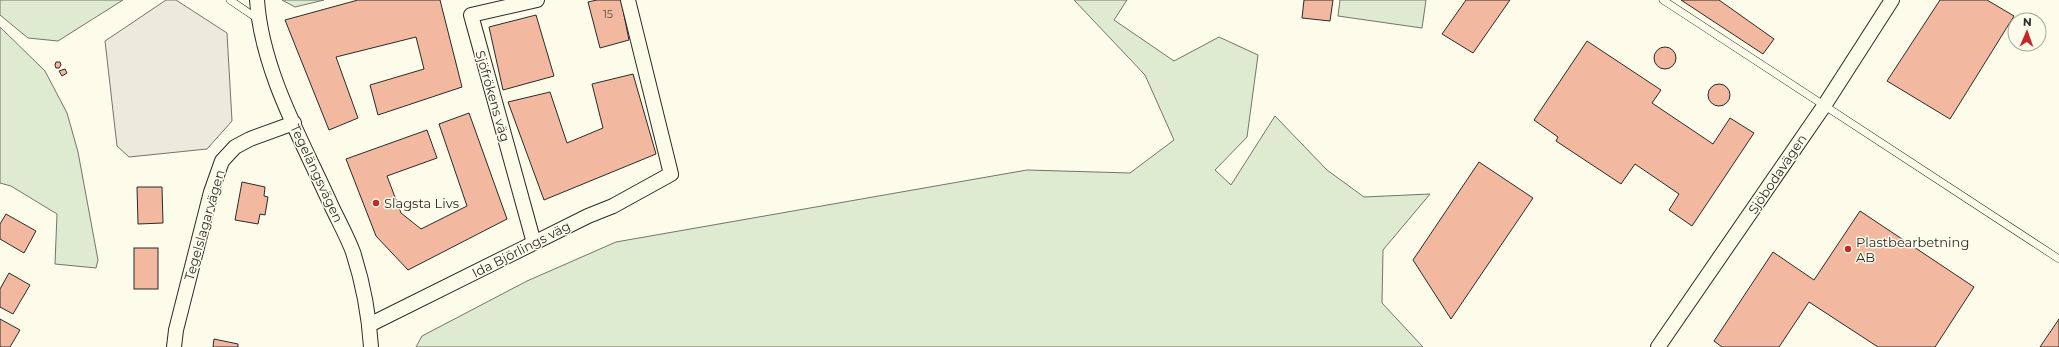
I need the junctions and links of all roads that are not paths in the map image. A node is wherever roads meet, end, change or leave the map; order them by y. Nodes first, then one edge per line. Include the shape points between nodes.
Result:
1 (230, 0) edge
2 (257, 0) edge
3 (537, 0) edge
4 (628, 0) edge
5 (1662, 0) edge
6 (1892, 0) edge
7 (258, 19) junction
8 (1824, 106) junction
9 (294, 123) junction
10 (534, 242) junction
11 (2059, 259) edge
12 (370, 325) junction
13 (174, 347) edge
14 (371, 347) edge
15 (1658, 347) edge

1 - 7 lane
2 - 7 street, Tegelängsvägen
3 - 10 street, Sjöfrökens väg via 470,15
4 - 10 street, Ida Björlings väg via 672,174 613,206
5 - 8 lane
6 - 8 street, Sjöbodavägen
7 - 9 street, Tegelängsvägen via 276,81
8 - 11 lane
8 - 15 street, Sjöbodavägen
9 - 12 street, Tegelängsvägen via 352,250
9 - 13 street, Tegelslagarvägen via 250,139 235,147 222,161 211,192 176,330
10 - 12 street, Ida Björlings väg
12 - 14 street, Tegelängsvägen

